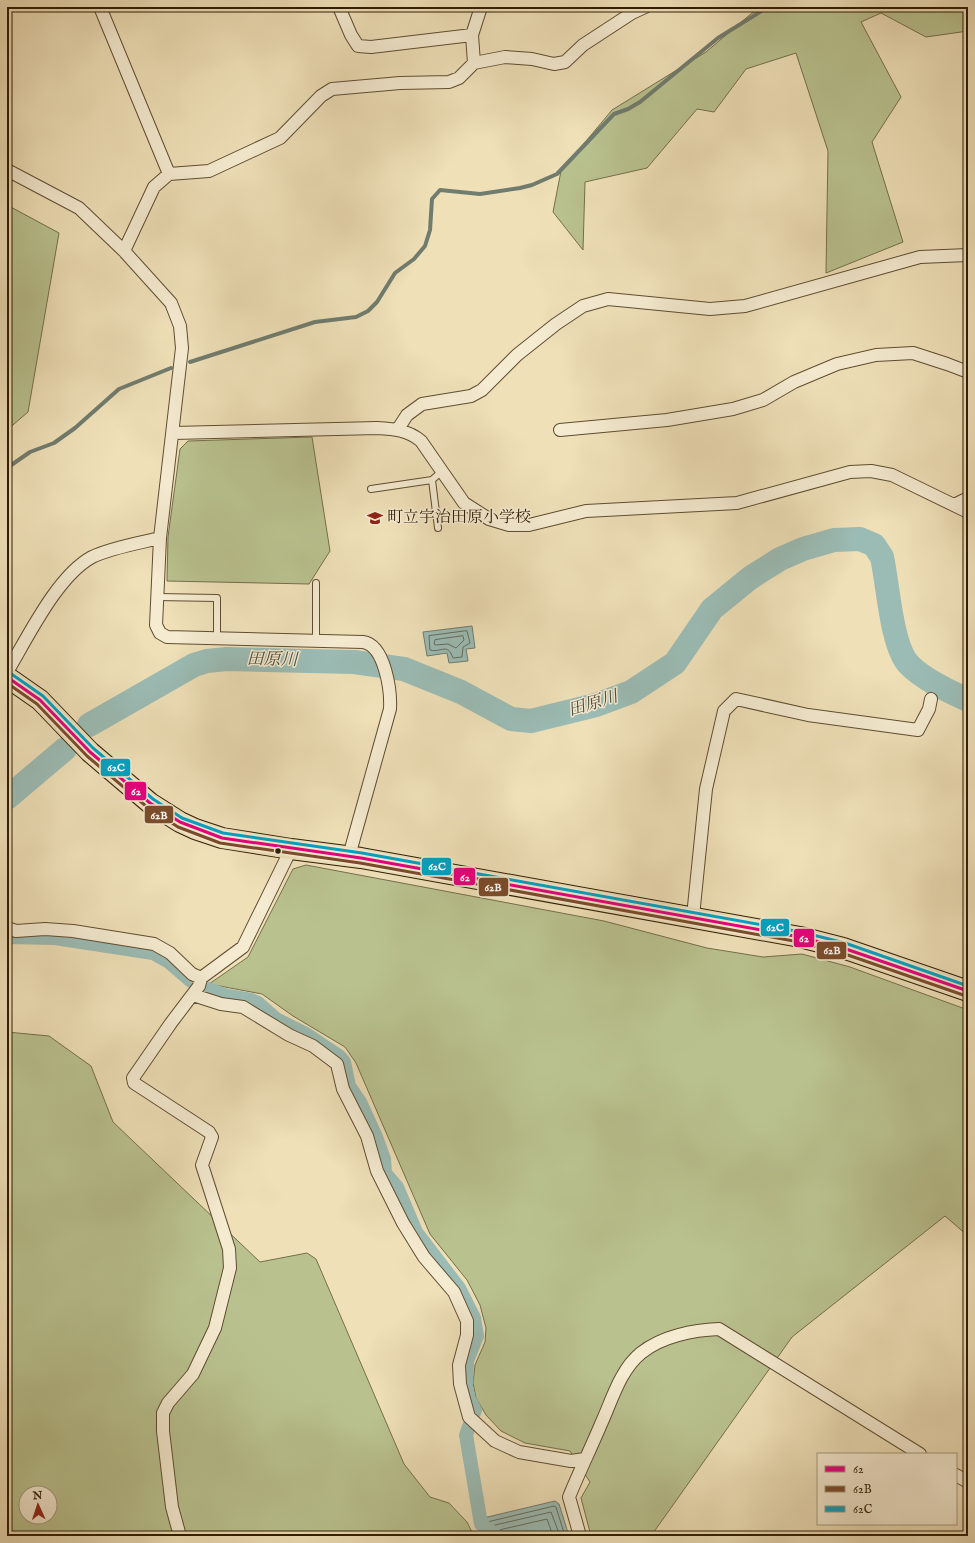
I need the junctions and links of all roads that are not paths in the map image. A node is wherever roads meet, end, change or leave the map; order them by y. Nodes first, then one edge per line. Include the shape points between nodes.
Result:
1 (100, 7) edge
2 (339, 7) edge
3 (481, 7) edge
4 (645, 7) edge
5 (472, 35) junction
6 (474, 62) junction
7 (7, 170) edge
8 (169, 174) junction
9 (124, 251) junction
10 (968, 255) edge
11 (968, 372) edge
12 (398, 429) junction
13 (560, 430) dead end
14 (173, 434) junction
15 (441, 472) junction
16 (432, 480) junction
17 (371, 489) dead end
18 (968, 498) edge
19 (954, 506) junction
20 (968, 512) edge
21 (438, 528) dead end
22 (160, 538) junction
23 (316, 583) dead end
24 (157, 597) junction
25 (217, 637) junction
26 (316, 640) junction
27 (7, 672) edge
28 (7, 676) edge
29 (931, 699) dead end
30 (291, 849) junction
31 (349, 856) junction
32 (693, 916) junction
33 (7, 928) edge
34 (201, 978) junction
35 (968, 991) edge
36 (193, 995) junction
37 (918, 1453) edge
38 (585, 1459) junction
39 (957, 1476) edge
40 (968, 1482) edge
41 (180, 1536) edge
42 (580, 1536) edge

1 - 8 street
2 - 5 street via 358,46 371,47
3 - 5 street
4 - 6 street via 583,45 565,62 554,64 505,57
5 - 6 street
6 - 8 street via 459,78 448,82 332,89 321,96 280,138 209,171
7 - 9 street via 79,208
8 - 9 street via 154,187
9 - 14 street via 171,303 180,326 182,348
10 - 12 street via 920,257 745,306 710,309 608,299 583,306 517,355 482,390 471,396 422,404 407,415
11 - 13 street via 913,353 876,355 837,364 794,382 763,400 733,409 667,420
12 - 14 street
12 - 15 street via 414,435
14 - 22 street
15 - 16 lane
15 - 19 street via 464,502 488,519 529,526 586,511 737,503 850,472 892,475
16 - 17 lane
16 - 21 lane
18 - 19 street
19 - 20 street
22 - 24 street
22 - 27 street via 93,556 72,571 59,586
23 - 26 lane
24 - 25 street via 156,625 163,636
24 - 25 lane via 217,598
25 - 26 street
26 - 31 street via 367,642 378,650 391,700
28 - 30 highway via 40,700 90,752 164,813 209,834
29 - 32 street via 929,709 918,730 808,715 736,699 724,711 706,789
30 - 31 highway
30 - 34 street via 243,947
31 - 32 highway
32 - 35 highway via 800,936
33 - 34 street via 16,931 73,931 154,944 170,953 192,974
34 - 36 street
36 - 38 street via 221,1004 243,1006 288,1035 313,1046 337,1064 343,1089 367,1136 377,1171 403,1223 424,1257 454,1292 467,1321 467,1335 459,1365 460,1384 471,1419 495,1441 519,1452 571,1461
36 - 41 street via 133,1078 134,1083 209,1132 212,1138 202,1165 229,1249 230,1268 215,1328 193,1374 162,1413 172,1507
37 - 38 street via 719,1329 672,1337 653,1344 641,1353 628,1366
38 - 42 street via 569,1497
39 - 40 street

